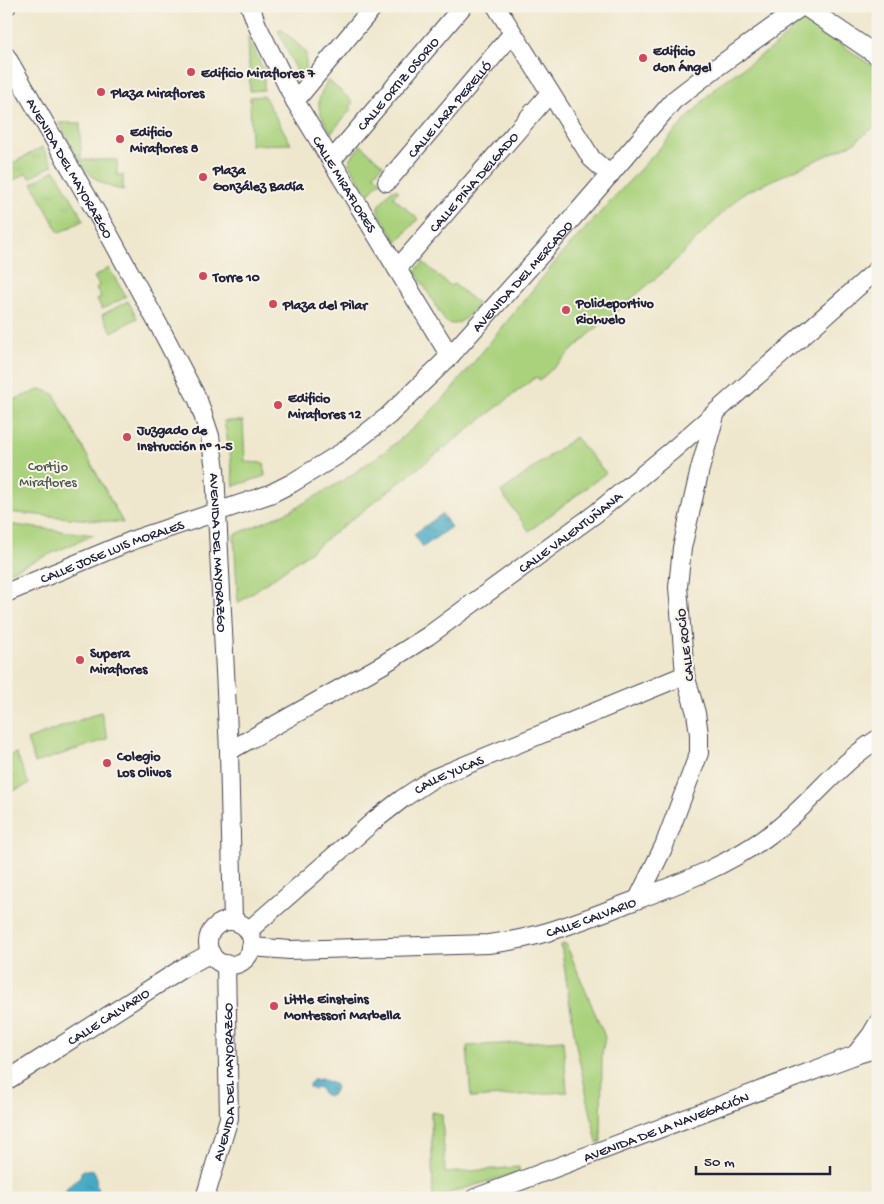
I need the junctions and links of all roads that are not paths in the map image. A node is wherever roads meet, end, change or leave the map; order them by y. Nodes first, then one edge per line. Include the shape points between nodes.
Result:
1 (250, 6) edge
2 (374, 6) edge
3 (463, 6) edge
4 (496, 6) edge
5 (803, 6) edge
6 (512, 34) junction
7 (6, 56) edge
8 (878, 56) edge
9 (550, 93) junction
10 (294, 101) junction
11 (332, 160) junction
12 (610, 174) junction
13 (387, 182) dead end
14 (396, 269) junction
15 (878, 269) edge
16 (450, 356) junction
17 (716, 412) junction
18 (217, 512) junction
19 (6, 592) edge
20 (685, 675) junction
21 (878, 739) edge
22 (229, 751) junction
23 (638, 899) junction
24 (233, 921) junction
25 (250, 939) junction
26 (211, 953) junction
27 (226, 964) junction
28 (878, 1023) edge
29 (878, 1048) edge
30 (855, 1055) junction
31 (6, 1081) edge
32 (206, 1198) edge
33 (475, 1198) edge

1 - 10 street, CALLE MIRAFLORES
2 - 10 street
3 - 11 street, CALLE ORTIZ OSORIO
4 - 6 street
5 - 8 street
5 - 12 street, AVENIDA DEL MERCADO via 674,100
6 - 9 street
6 - 13 street, CALLE LARA PERELLÓ
7 - 18 street, AVENIDA DEL MAYORAZGO via 119,252 198,400 211,445
9 - 12 street via 591,158
9 - 14 street, CALLE PIÑA DELGADO
10 - 11 street, CALLE MIRAFLORES
11 - 14 street, CALLE MIRAFLORES
12 - 16 street, AVENIDA DEL MERCADO
14 - 16 street, CALLE MIRAFLORES
15 - 17 street, CALLE VALENTUÑANA
16 - 18 street, AVENIDA DEL MERCADO via 388,416 341,453 270,494
17 - 20 street, CALLE ROCÍO via 679,569
17 - 22 street, CALLE VALENTUÑANA via 595,514 428,636
18 - 19 street, CALLE JOSE LUIS MORALES via 136,539
18 - 22 street, AVENIDA DEL MAYORAZGO
20 - 23 street, CALLE ROCÍO via 696,713 699,753 664,846
20 - 25 street, CALLE YUCAS via 451,770 415,789 375,820
21 - 23 street, CALLE CALVARIO via 856,753 788,820 753,846 698,875
22 - 24 street, AVENIDA DEL MAYORAZGO
23 - 25 street, CALLE CALVARIO via 544,934 488,944 290,950
24 - 25 street via 244,926
24 - 26 street via 220,923 210,933 208,946
25 - 27 street via 249,953 239,962
26 - 27 street via 214,959
26 - 31 street, CALLE CALVARIO
27 - 32 street, AVENIDA DEL MAYORAZGO via 229,1118
28 - 30 street
29 - 30 street, AVENIDA DE LA NAVEGACIÓN
30 - 33 street, AVENIDA DE LA NAVEGACIÓN

